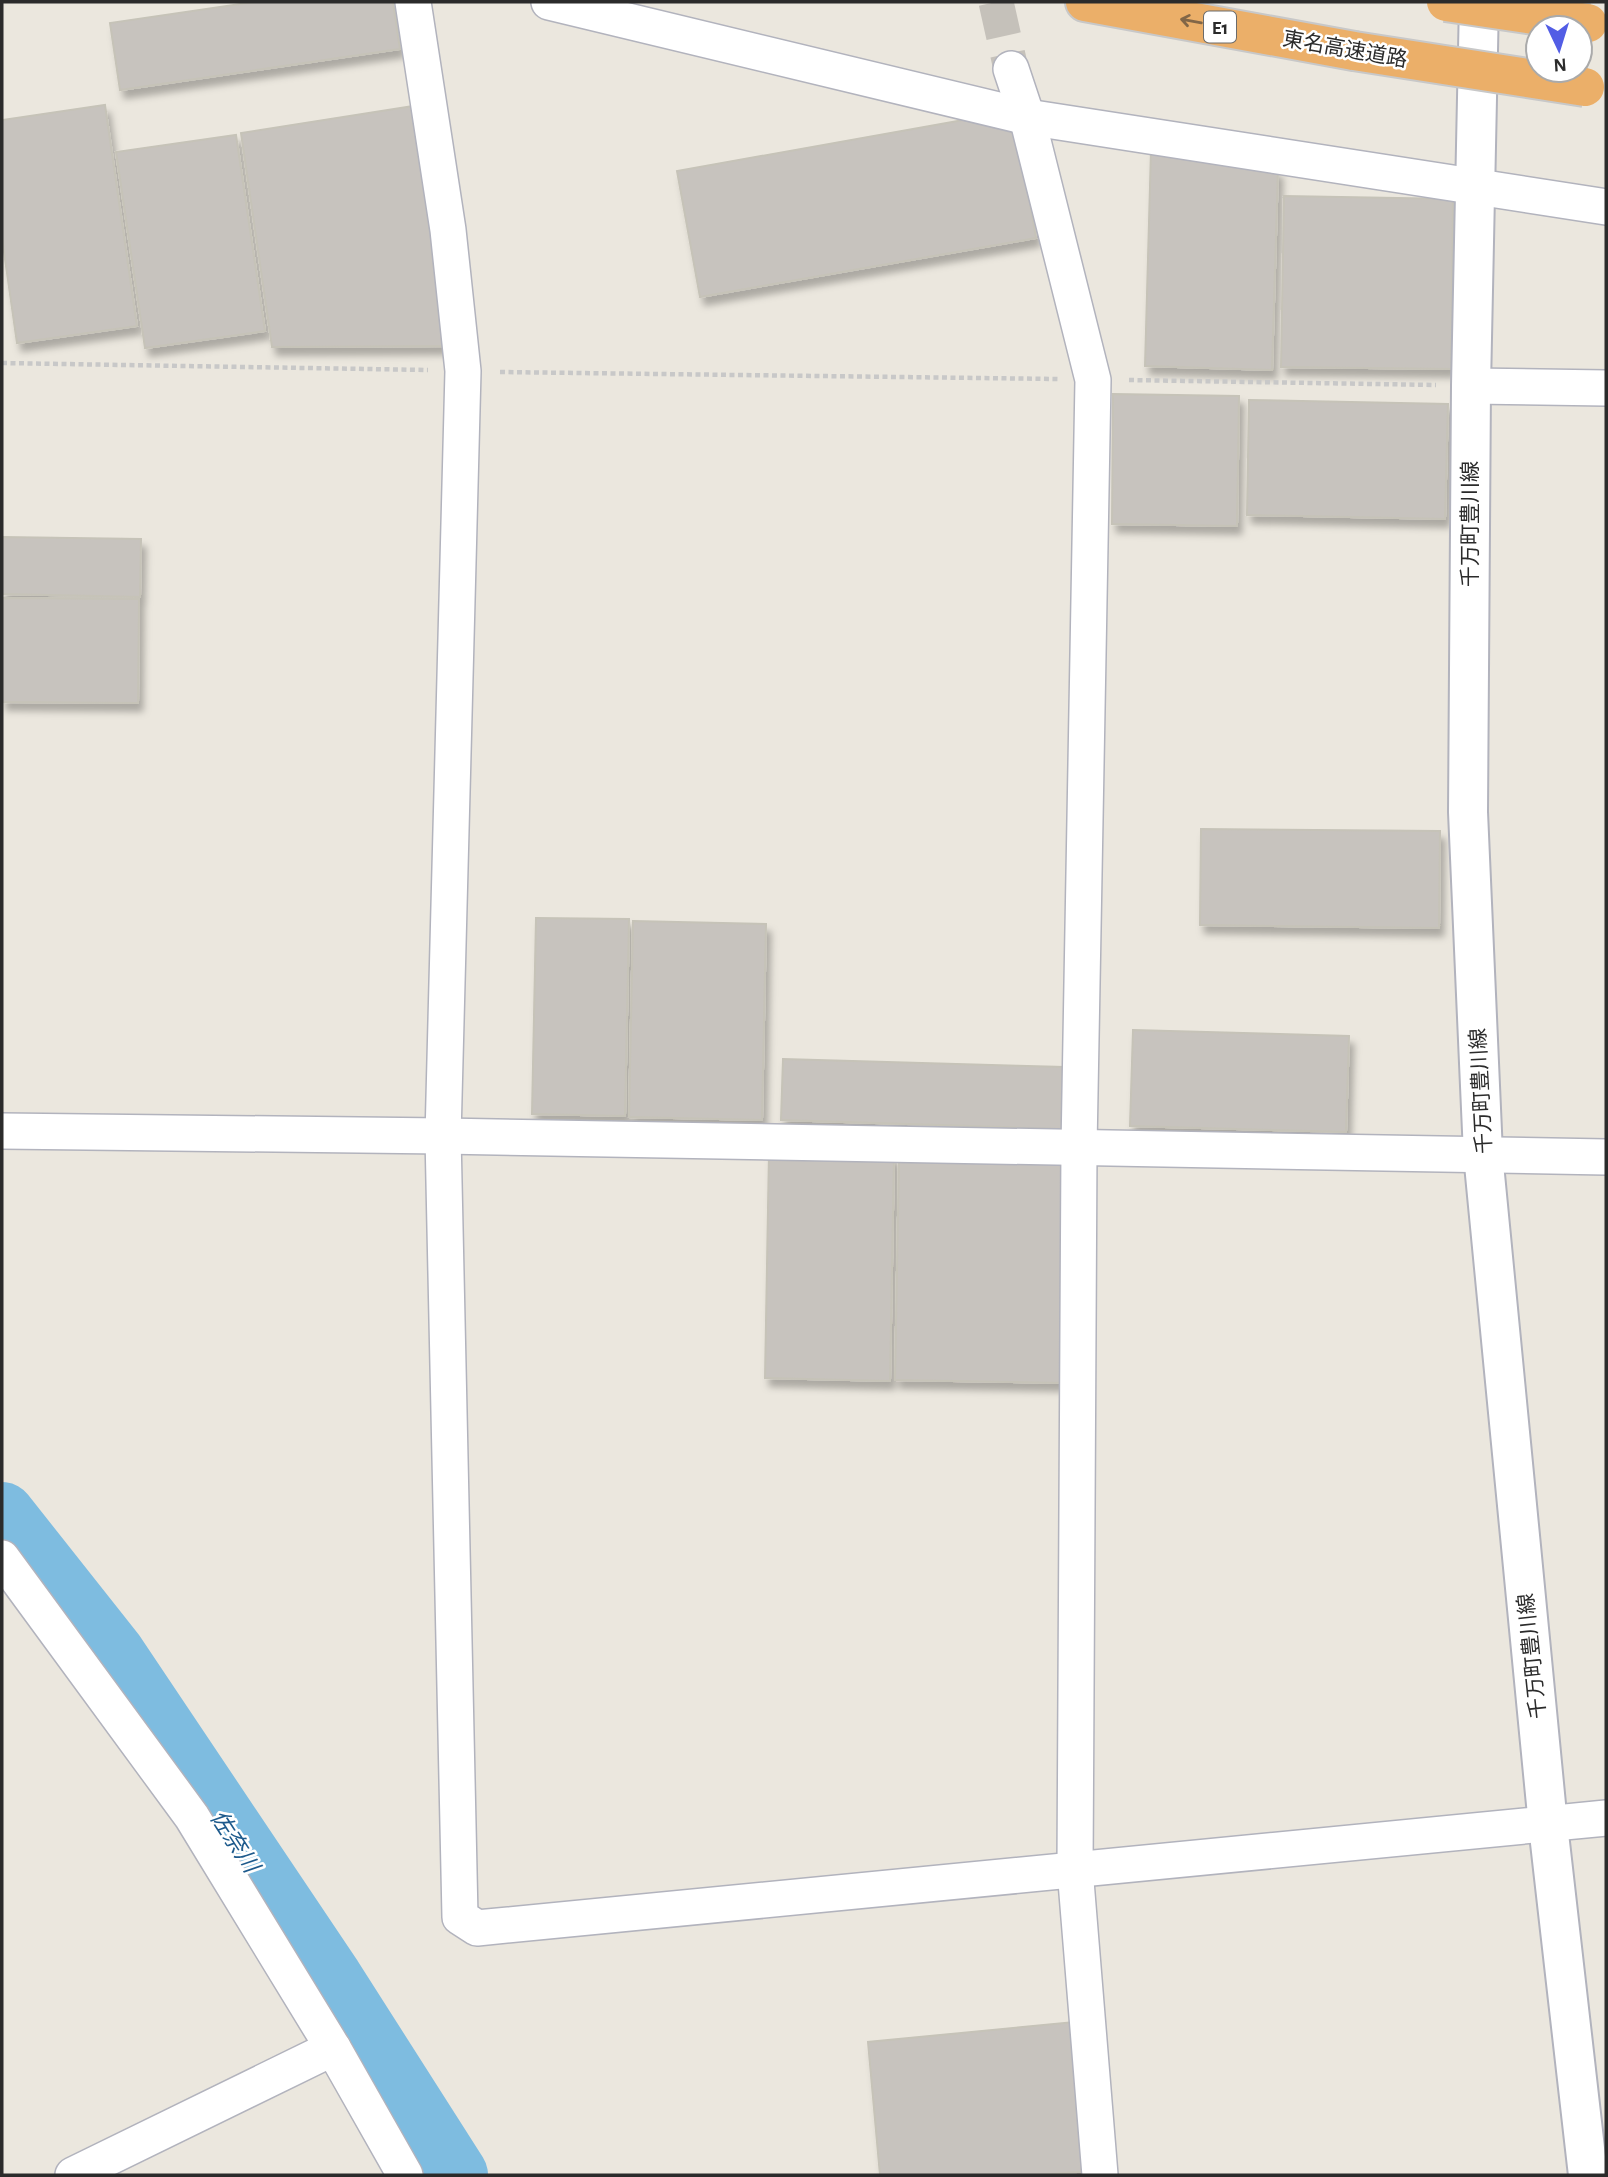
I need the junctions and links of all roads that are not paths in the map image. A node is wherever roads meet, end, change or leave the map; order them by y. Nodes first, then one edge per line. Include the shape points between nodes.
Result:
1 (413, 2) edge
2 (549, 2) edge
3 (1085, 2) edge
4 (1446, 2) edge
5 (1479, 2) edge
6 (1597, 24) edge
7 (1011, 69) tunnel mouth
8 (1596, 88) edge
9 (1027, 117) junction
10 (1476, 188) junction
11 (1606, 207) edge
12 (1471, 386) junction
13 (1606, 388) edge
14 (2, 1131) edge
15 (443, 1136) junction
16 (1079, 1148) junction
17 (1483, 1154) junction
18 (1606, 1157) edge
19 (2, 1558) edge
20 (1606, 1818) edge
21 (1548, 1825) junction
22 (1075, 1869) junction
23 (334, 2048) junction
24 (73, 2175) edge
25 (405, 2175) edge
26 (1100, 2175) edge
27 (1588, 2175) edge

1 - 15 street via 448,230 463,371
2 - 9 street
8 -> 3 highway, 東名高速道路 / E1, bridge via 1354,51
4 - 6 highway, bridge
5 - 10 main road, 千万町豊川線
7 - 9 street
9 - 10 street
9 - 16 street via 1093,380
10 - 11 street
10 - 12 main road, 千万町豊川線
12 - 13 street
12 - 17 main road, 千万町豊川線 via 1468,812
14 - 15 street
15 - 16 street
15 - 22 street via 460,1917 477,1928
16 - 17 street
16 - 22 street
17 - 18 street
17 - 21 main road, 千万町豊川線
19 - 23 street via 192,1817
20 - 21 street
21 - 22 street
21 - 27 main road, 千万町豊川線
22 - 26 street
23 - 24 street
23 - 25 street

